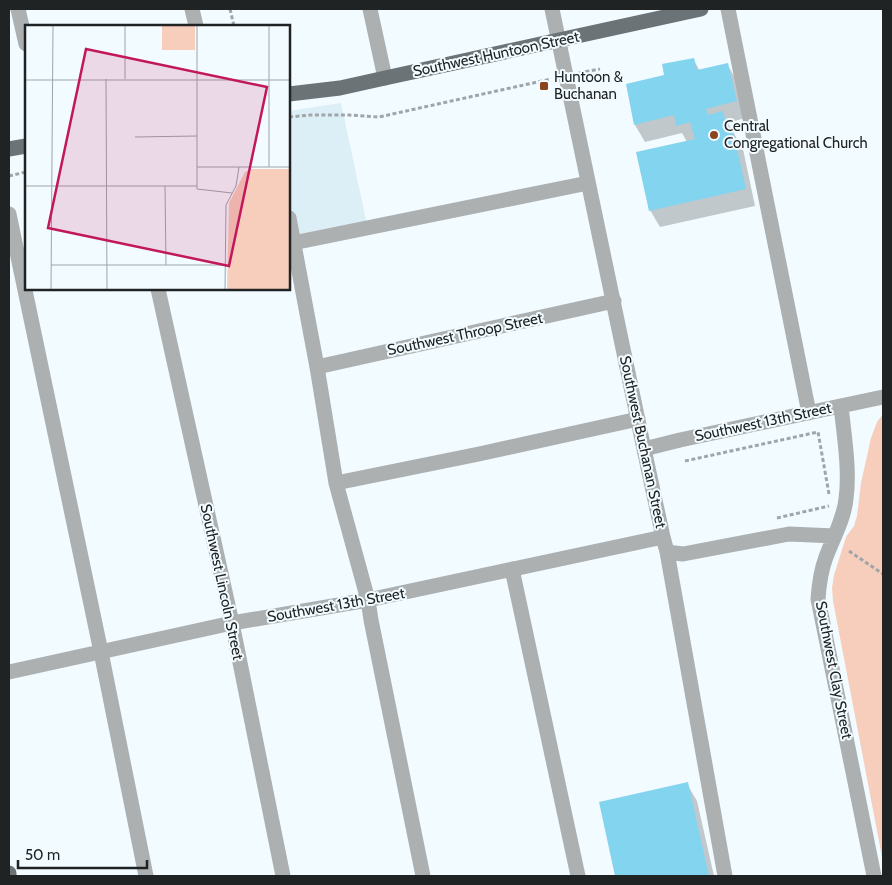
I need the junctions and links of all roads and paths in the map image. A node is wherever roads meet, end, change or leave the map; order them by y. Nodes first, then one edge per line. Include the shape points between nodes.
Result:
1 (18, 9) edge
2 (192, 9) edge
3 (230, 9) edge
4 (370, 9) edge
5 (552, 9) edge
6 (701, 9) edge
7 (728, 9) edge
8 (196, 25) edge
9 (234, 25) edge
10 (25, 40) edge
11 (559, 40) junction
12 (600, 69) dead end
13 (566, 76) junction
14 (385, 78) junction
15 (290, 94) edge
16 (290, 118) edge
17 (25, 146) edge
18 (9, 149) edge
19 (25, 172) edge
20 (9, 176) edge
21 (588, 183) junction
22 (9, 214) edge
23 (290, 224) edge
24 (293, 243) junction
25 (158, 290) edge
26 (614, 301) junction
27 (317, 367) junction
28 (883, 397) edge
29 (841, 406) junction
30 (809, 412) junction
31 (638, 419) junction
32 (644, 449) junction
33 (685, 461) dead end
34 (336, 483) junction
35 (830, 496) dead end
36 (831, 506) dead end
37 (777, 518) dead end
38 (835, 536) junction
39 (665, 544) junction
40 (849, 550) dead end
41 (512, 569) junction
42 (883, 574) edge
43 (368, 600) junction
44 (232, 623) junction
45 (101, 652) junction
46 (9, 672) edge
47 (146, 876) edge
48 (283, 876) edge
49 (423, 876) edge
50 (578, 876) edge
51 (725, 876) edge
52 (874, 876) edge

1 - 10 street
2 - 8 street
3 - 9 path
4 - 14 street
5 - 11 street, Southwest Buchanan Street
6 - 11 main road, Southwest Huntoon Street
7 - 30 street
11 - 13 street, Southwest Buchanan Street
11 - 14 main road, Southwest Huntoon Street
12 - 13 path
13 - 16 path via 379,117 349,114
13 - 21 street, Southwest Buchanan Street
14 - 15 main road, Southwest Huntoon Street
17 - 18 main road
19 - 20 path
21 - 24 street
21 - 26 street, Southwest Buchanan Street
22 - 45 street
23 - 24 street
24 - 27 street
25 - 44 street, Southwest Lincoln Street
26 - 27 street, Southwest Throop Street
26 - 31 street, Southwest Buchanan Street
27 - 34 street
28 - 29 street, Southwest 13th Street
29 - 30 street, Southwest 13th Street
29 - 38 street, Southwest Clay Street via 846,499
30 - 32 street, Southwest 13th Street
31 - 32 street, Southwest Buchanan Street
31 - 34 street
32 - 39 street, Southwest Buchanan Street
33 - 35 path via 818,432
34 - 43 street
36 - 37 path
38 - 39 street, Southwest 13th Street via 789,534 683,554
38 - 52 street, Southwest Clay Street via 826,558 818,599
39 - 41 street, Southwest 13th Street
39 - 51 street, Southwest Buchanan Street
40 - 42 path
41 - 43 street, Southwest 13th Street
41 - 50 street
43 - 44 street, Southwest 13th Street
43 - 49 street
44 - 45 street, Southwest 13th Street
44 - 48 street, Southwest Lincoln Street
45 - 46 street, Southwest 13th Street
45 - 47 street

